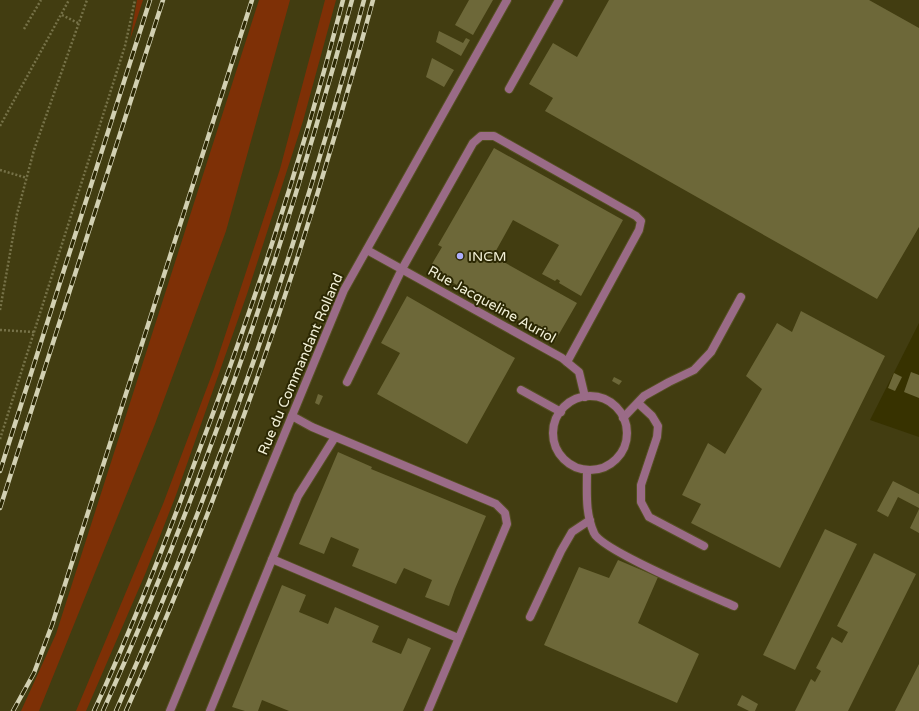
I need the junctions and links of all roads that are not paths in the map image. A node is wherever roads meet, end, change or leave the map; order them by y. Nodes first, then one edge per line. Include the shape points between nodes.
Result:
1 (507, 0) edge
2 (559, 0) edge
3 (509, 89) dead end
4 (367, 250) junction
5 (402, 269) junction
6 (740, 297) dead end
7 (567, 362) junction
8 (347, 382) dead end
9 (521, 390) dead end
10 (585, 397) junction
11 (638, 403) junction
12 (560, 412) junction
13 (292, 416) junction
14 (623, 418) junction
15 (335, 437) junction
16 (587, 470) junction
17 (590, 520) junction
18 (704, 546) dead end
19 (272, 559) junction
20 (734, 606) dead end
21 (530, 617) dead end
22 (458, 638) junction
23 (170, 711) edge
24 (210, 711) edge
25 (428, 711) edge

1 - 4 street, Rue du Commandant Rolland
2 - 3 street
4 - 5 street, Rue Jacqueline Auriol
4 - 13 street, Rue du Commandant Rolland via 344,290
5 - 7 street, Rue Jacqueline Auriol
5 - 7 street via 473,143 482,136 494,136 636,216 641,221 639,230
5 - 8 street
6 - 11 street via 711,352 694,370 644,396
7 - 10 street, Rue Jacqueline Auriol via 579,372
9 - 12 street
10 - 12 street via 572,401
10 - 14 street via 601,398 610,402
11 - 14 street
11 - 18 street via 652,416 658,426 641,485 641,502 649,517
12 - 16 street via 554,423 553,433 558,452 570,464
13 - 15 street
13 - 23 street, Rue du Commandant Rolland
14 - 16 street via 626,437 619,456 605,467
15 - 19 street via 298,496
15 - 22 street via 496,504 505,513 507,524
16 - 17 street via 587,510
17 - 20 street via 594,535 614,550
17 - 21 street via 572,532
19 - 22 street
19 - 24 street
22 - 25 street

